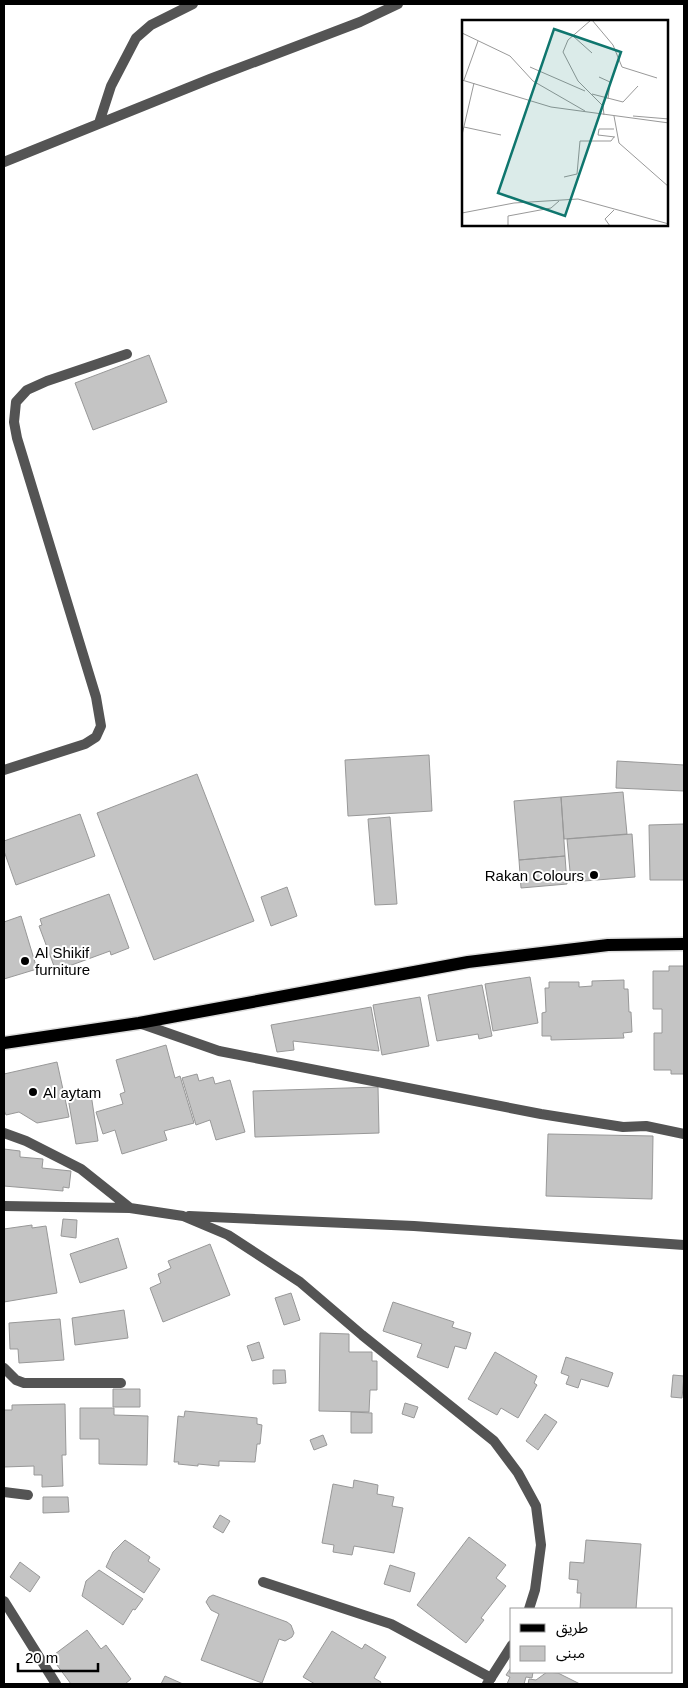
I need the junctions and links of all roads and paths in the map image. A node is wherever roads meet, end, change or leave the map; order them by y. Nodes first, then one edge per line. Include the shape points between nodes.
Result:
1 (192, 4) edge
2 (398, 4) edge
3 (99, 123) junction
4 (4, 162) edge
5 (127, 354) dead end
6 (4, 770) edge
7 (684, 944) edge
8 (139, 1022) junction
9 (4, 1043) edge
10 (4, 1133) edge
11 (684, 1134) edge
12 (4, 1206) edge
13 (130, 1208) junction
14 (183, 1216) junction
15 (684, 1245) edge
16 (4, 1368) edge
17 (121, 1383) dead end
18 (4, 1492) edge
19 (28, 1495) dead end
20 (263, 1582) dead end
21 (4, 1602) edge
22 (529, 1608) edge
23 (510, 1648) edge
24 (489, 1681) edge
25 (56, 1684) edge

1 - 3 street via 151,25 136,38 111,86
2 - 3 street via 360,22
3 - 4 street
5 - 6 street via 47,381 27,390 16,402 14,422 17,438 96,697 101,726 96,737 86,744
7 - 8 main road via 608,945 468,962
8 - 9 main road
8 - 11 street via 219,1051 541,1114 623,1127 646,1126
10 - 13 street via 81,1169
12 - 13 street
13 - 14 street
14 - 15 street via 414,1226
14 - 22 street via 228,1235 300,1282 494,1441 518,1473 536,1506 541,1544
16 - 17 street via 24,1383
18 - 19 street
20 - 24 street via 391,1624
21 - 25 street
23 - 24 street

